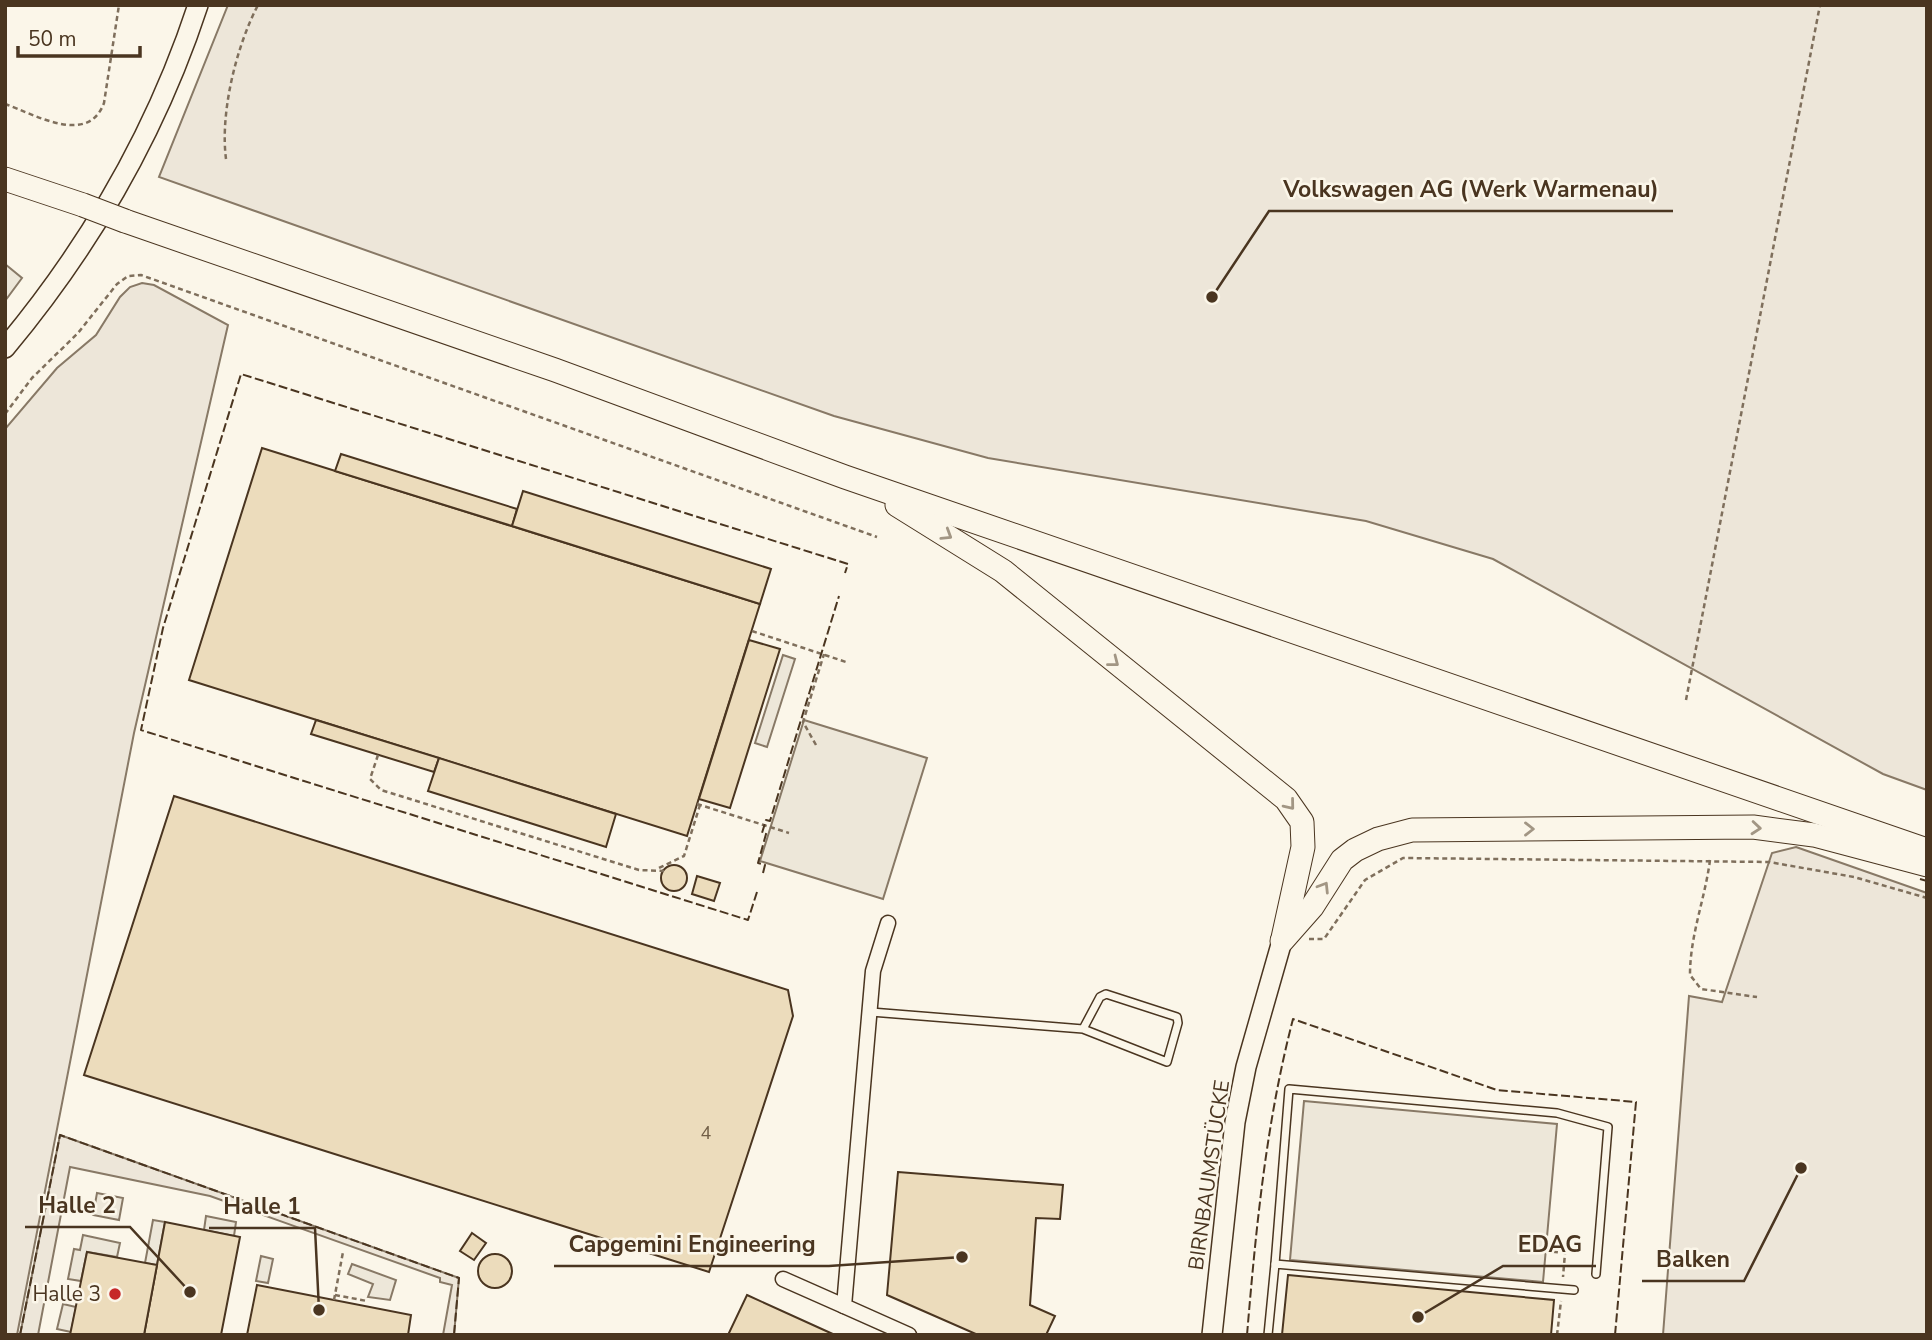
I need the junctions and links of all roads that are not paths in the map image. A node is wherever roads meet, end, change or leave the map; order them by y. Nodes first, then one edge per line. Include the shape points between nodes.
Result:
1 (198, 5) edge
2 (5, 179) edge
3 (5, 348) edge
4 (845, 477) junction
5 (1927, 850) edge
6 (1927, 865) edge
7 (888, 923) dead end
8 (1282, 941) junction
9 (871, 1012) junction
10 (1083, 1029) junction
11 (1275, 1264) junction
12 (1596, 1274) dead end
13 (783, 1279) dead end
14 (1574, 1290) dead end
15 (844, 1306) junction
16 (909, 1335) edge
17 (1212, 1335) edge
18 (1268, 1335) edge

1 - 3 street via 165,96 115,193 64,274
2 - 4 main road, bridge via 555,370
4 - 5 main road
4 -> 8 main road via 1003,571 1286,799 1302,822 1303,847
8 -> 6 main road via 1312,907 1342,860 1378,839 1412,830 1753,827 1814,835
7 - 9 street via 873,971
8 - 17 street, BIRNBAUMSTÜCKE via 1234,1122
9 - 10 lane
9 - 15 street
10 - 10 lane via 1167,1062 1178,1023 1177,1017 1106,994
11 - 12 lane via 1289,1089 1557,1113 1608,1127
11 - 14 lane
11 - 18 lane
13 - 15 street
15 - 16 street

